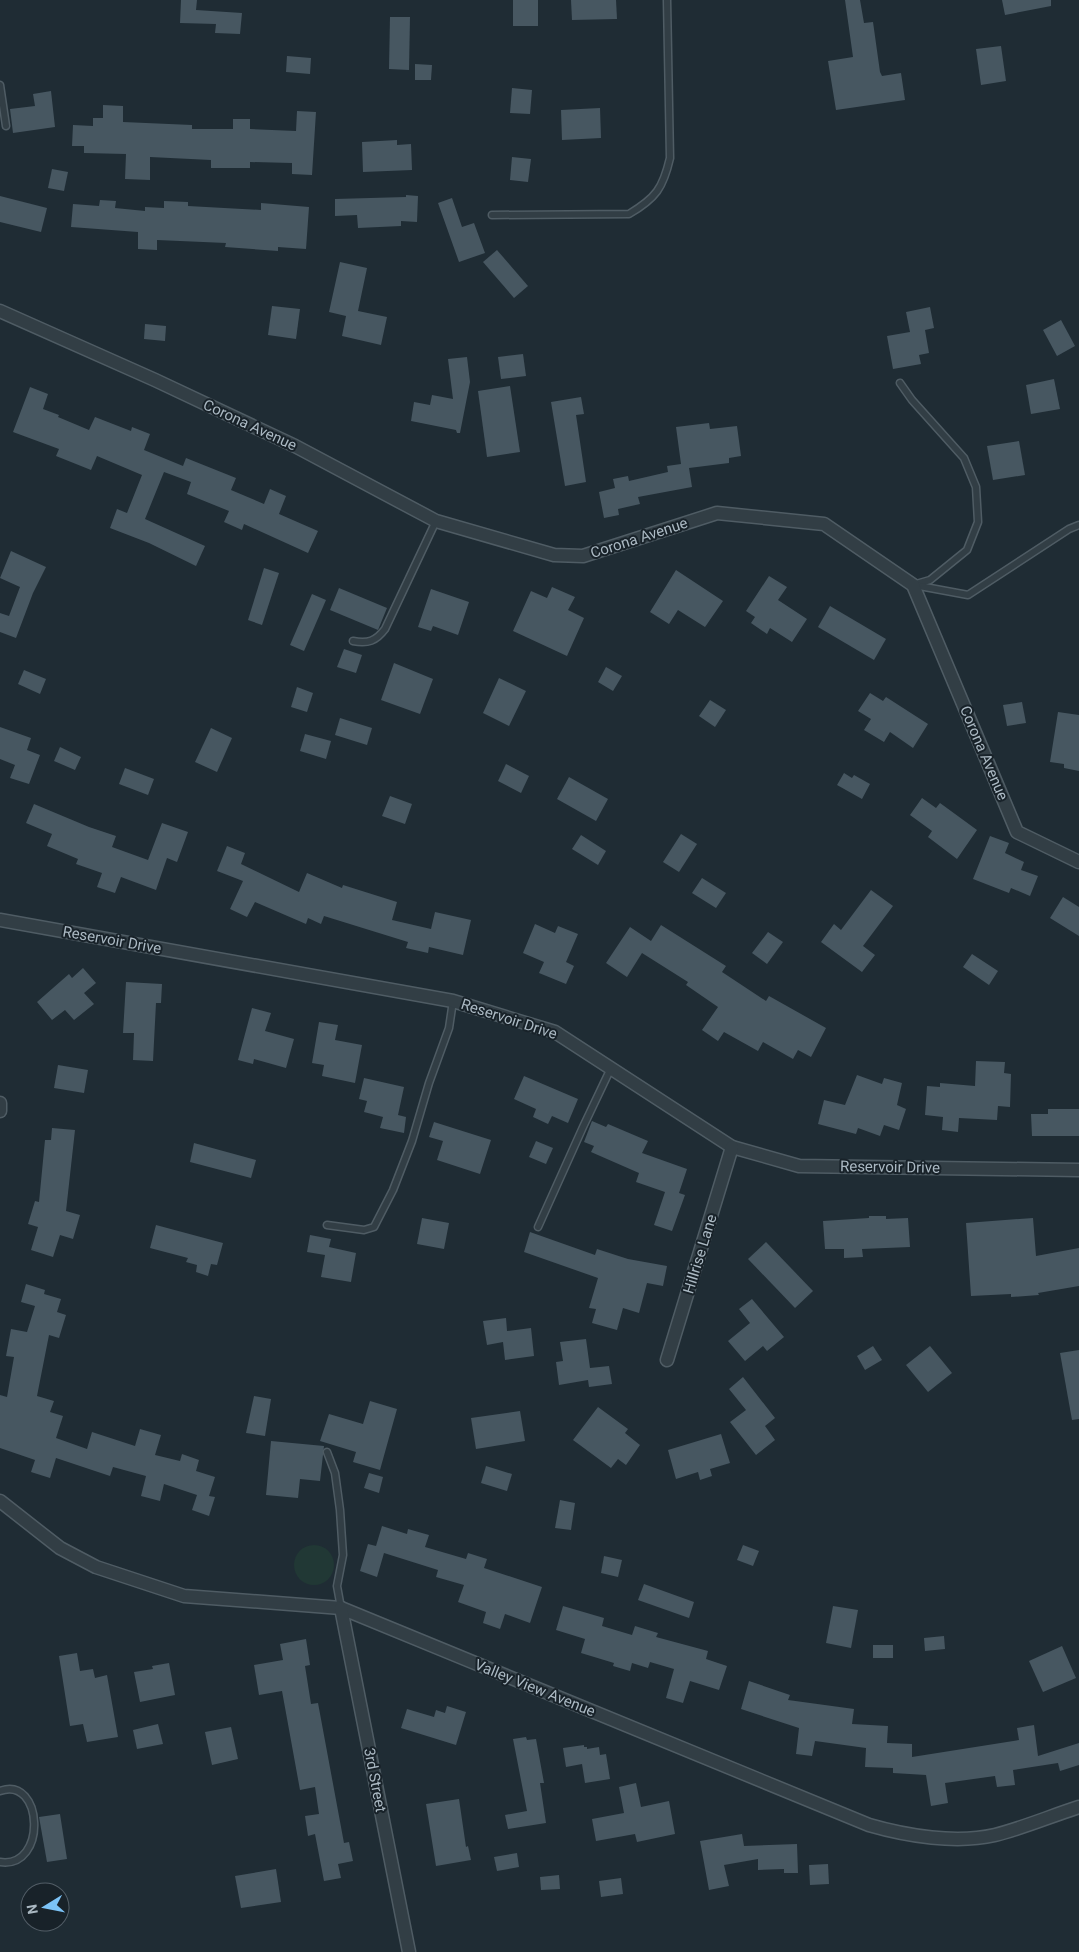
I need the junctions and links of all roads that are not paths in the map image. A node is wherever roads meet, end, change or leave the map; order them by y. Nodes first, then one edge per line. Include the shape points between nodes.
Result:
1 (667, 0) edge
2 (0, 85) edge
3 (6, 126) dead end
4 (492, 215) dead end
5 (0, 311) edge
6 (900, 383) dead end
7 (436, 521) junction
8 (1079, 525) edge
9 (913, 585) junction
10 (353, 641) dead end
11 (1079, 862) edge
12 (0, 920) edge
13 (453, 1001) junction
14 (611, 1068) junction
15 (0, 1103) edge
16 (0, 1111) edge
17 (732, 1147) junction
18 (1079, 1170) edge
19 (327, 1225) dead end
20 (538, 1226) dead end
21 (668, 1360) dead end
22 (327, 1452) dead end
23 (0, 1501) edge
24 (341, 1608) junction
25 (0, 1790) edge
26 (1079, 1807) edge
27 (0, 1862) edge
28 (409, 1952) edge

1 - 4 lane via 670,158 657,194 629,214
2 - 3 lane
5 - 7 street, Corona Avenue via 295,446
6 - 9 lane via 964,458 976,487 978,522 967,550 930,580
7 - 9 street, Corona Avenue via 564,556 583,556 717,513 824,524
7 - 10 lane via 379,638 372,642
8 - 9 lane via 968,594
9 - 11 street, Corona Avenue via 1017,832
12 - 13 street, Reservoir Drive
13 - 14 street, Reservoir Drive via 555,1032
13 - 19 lane via 449,1028 412,1141 374,1227 364,1230
14 - 17 street, Reservoir Drive
14 - 20 lane
15 - 16 street
17 - 18 street, Reservoir Drive via 800,1166
17 - 21 street, Hillrise Lane
22 - 24 lane via 335,1473 340,1510 342,1555 337,1586
23 - 24 street, Valley View Avenue via 60,1548 96,1567 184,1596
24 - 26 street, Valley View Avenue via 877,1828 952,1839 994,1835
24 - 28 street, 3rd Street
25 - 27 lane via 20,1791 29,1800 34,1820 33,1841 25,1854 14,1862

